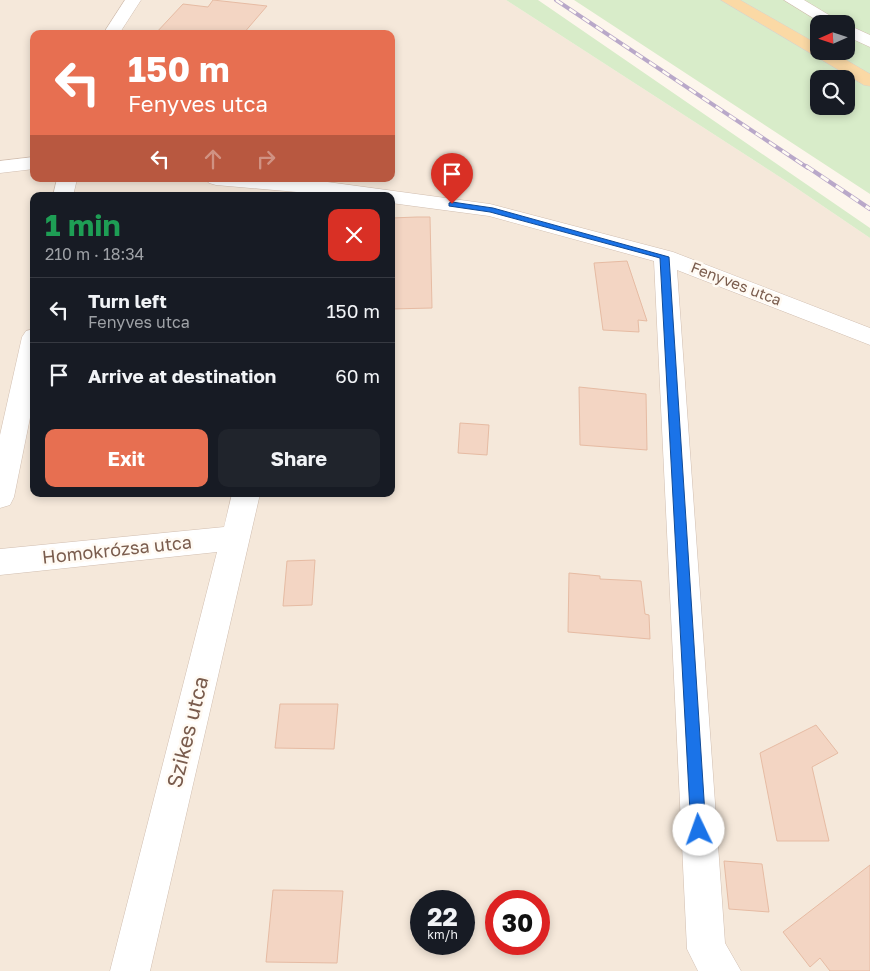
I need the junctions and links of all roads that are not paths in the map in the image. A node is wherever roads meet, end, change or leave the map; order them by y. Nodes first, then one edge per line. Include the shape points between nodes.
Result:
1 (133, 0) edge
2 (729, 0) edge
3 (792, 0) edge
4 (820, 15) edge
5 (114, 30) edge
6 (855, 34) edge
7 (870, 42) edge
8 (870, 81) edge
9 (30, 163) edge
10 (0, 167) edge
11 (242, 182) edge
12 (319, 191) edge
13 (395, 199) edge
14 (665, 257) junction
15 (870, 337) edge
16 (30, 356) edge
17 (0, 497) edge
18 (245, 497) edge
19 (235, 538) junction
20 (0, 562) edge
21 (130, 971) edge
22 (721, 971) edge

1 - 5 street
2 - 8 main road
3 - 4 street
6 - 7 street
9 - 10 street
11 - 12 street, Fenyves utca
13 - 14 street, Fenyves utca via 490,210
14 - 15 street, Fenyves utca
14 - 22 street via 706,949
16 - 17 street
18 - 19 street, Szikes utca
19 - 20 street, Homokrózsa utca
19 - 21 street, Szikes utca

